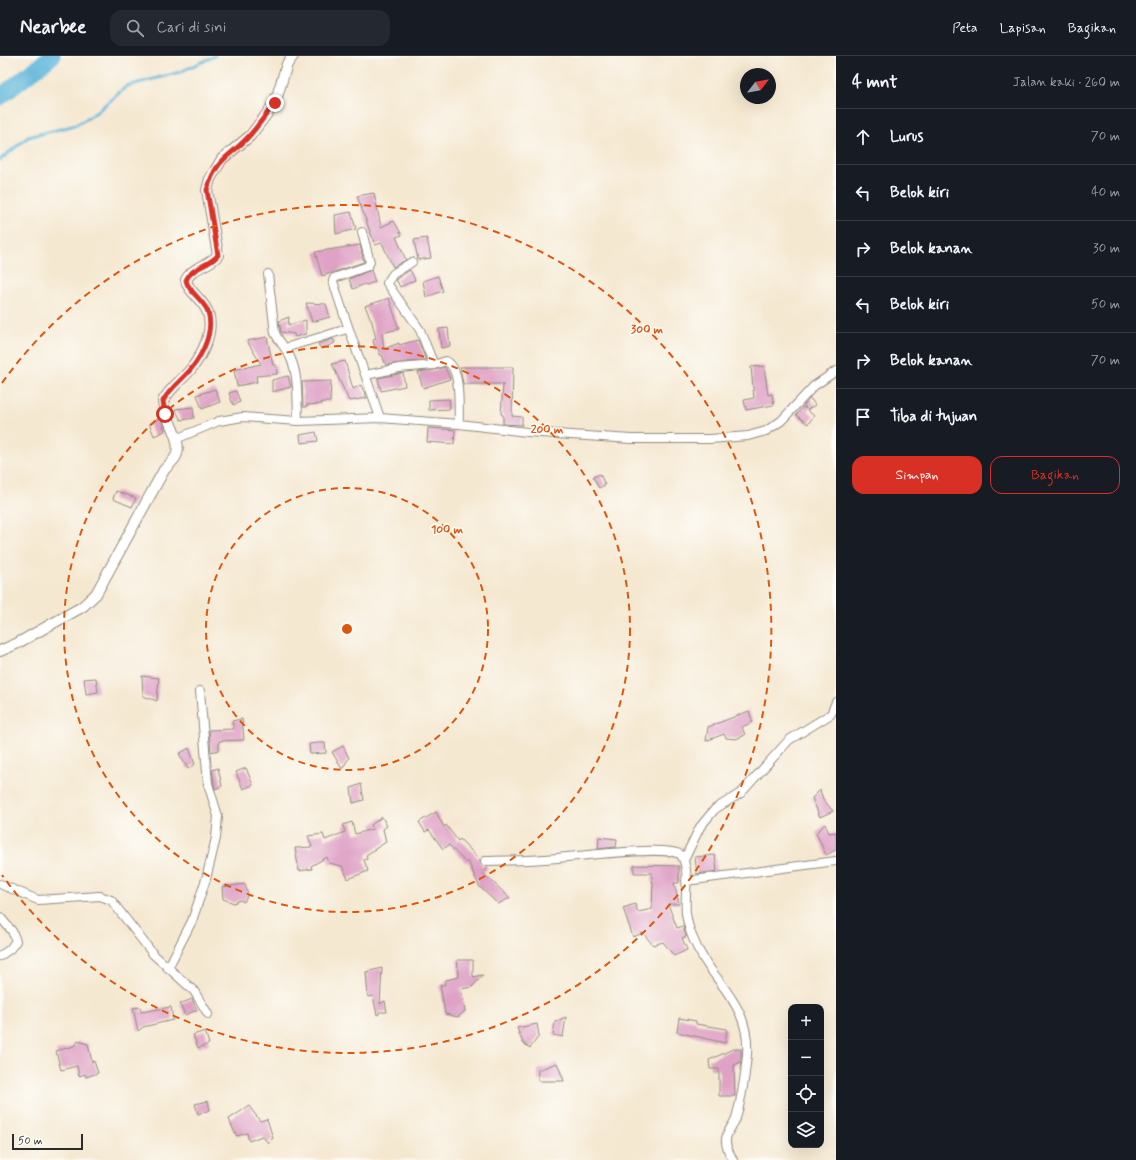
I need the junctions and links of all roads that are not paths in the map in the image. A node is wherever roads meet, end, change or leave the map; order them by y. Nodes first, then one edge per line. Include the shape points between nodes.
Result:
1 (293, 56) edge
2 (362, 232) dead end
3 (412, 262) dead end
4 (268, 274) dead end
5 (347, 329) junction
6 (285, 348) junction
7 (434, 365) junction
8 (836, 371) edge
9 (366, 375) junction
10 (380, 418) junction
11 (298, 420) junction
12 (459, 424) junction
13 (176, 439) junction
14 (0, 651) edge
15 (200, 692) dead end
16 (836, 702) edge
17 (684, 860) junction
18 (485, 861) dead end
19 (836, 861) edge
20 (686, 881) junction
21 (0, 884) edge
22 (0, 917) edge
23 (0, 956) edge
24 (168, 968) junction
25 (208, 1014) dead end
26 (733, 1160) edge

1 - 13 street via 287,64 275,103 250,136 222,159 208,184 218,255 193,271 186,280 208,311 210,330 204,348 191,369 163,401 165,414
2 - 5 street via 370,262 368,266 334,278 333,281
3 - 7 street via 393,274 387,283 420,330
4 - 6 street via 275,333
5 - 6 street
5 - 9 street
6 - 11 street via 294,367
7 - 9 street via 399,368
7 - 12 street via 446,361 456,372
8 - 12 street via 814,386 781,421 748,436 710,440 631,439 527,432
9 - 10 street
10 - 11 street
10 - 12 street
11 - 13 street via 231,418
13 - 14 street via 175,457 164,470 96,594 82,607
15 - 24 street via 208,784 218,816 216,838 192,921
16 - 17 street via 830,714 789,740 741,793 715,809 700,827
17 - 18 street via 678,853 654,851
17 - 20 street
19 - 20 street
20 - 26 street via 686,913 692,937 743,1017 747,1032 743,1095 735,1121 726,1136
21 - 24 street via 38,900 100,896 107,898 124,915 153,954
22 - 23 street via 12,931 16,941
24 - 25 street via 194,991

